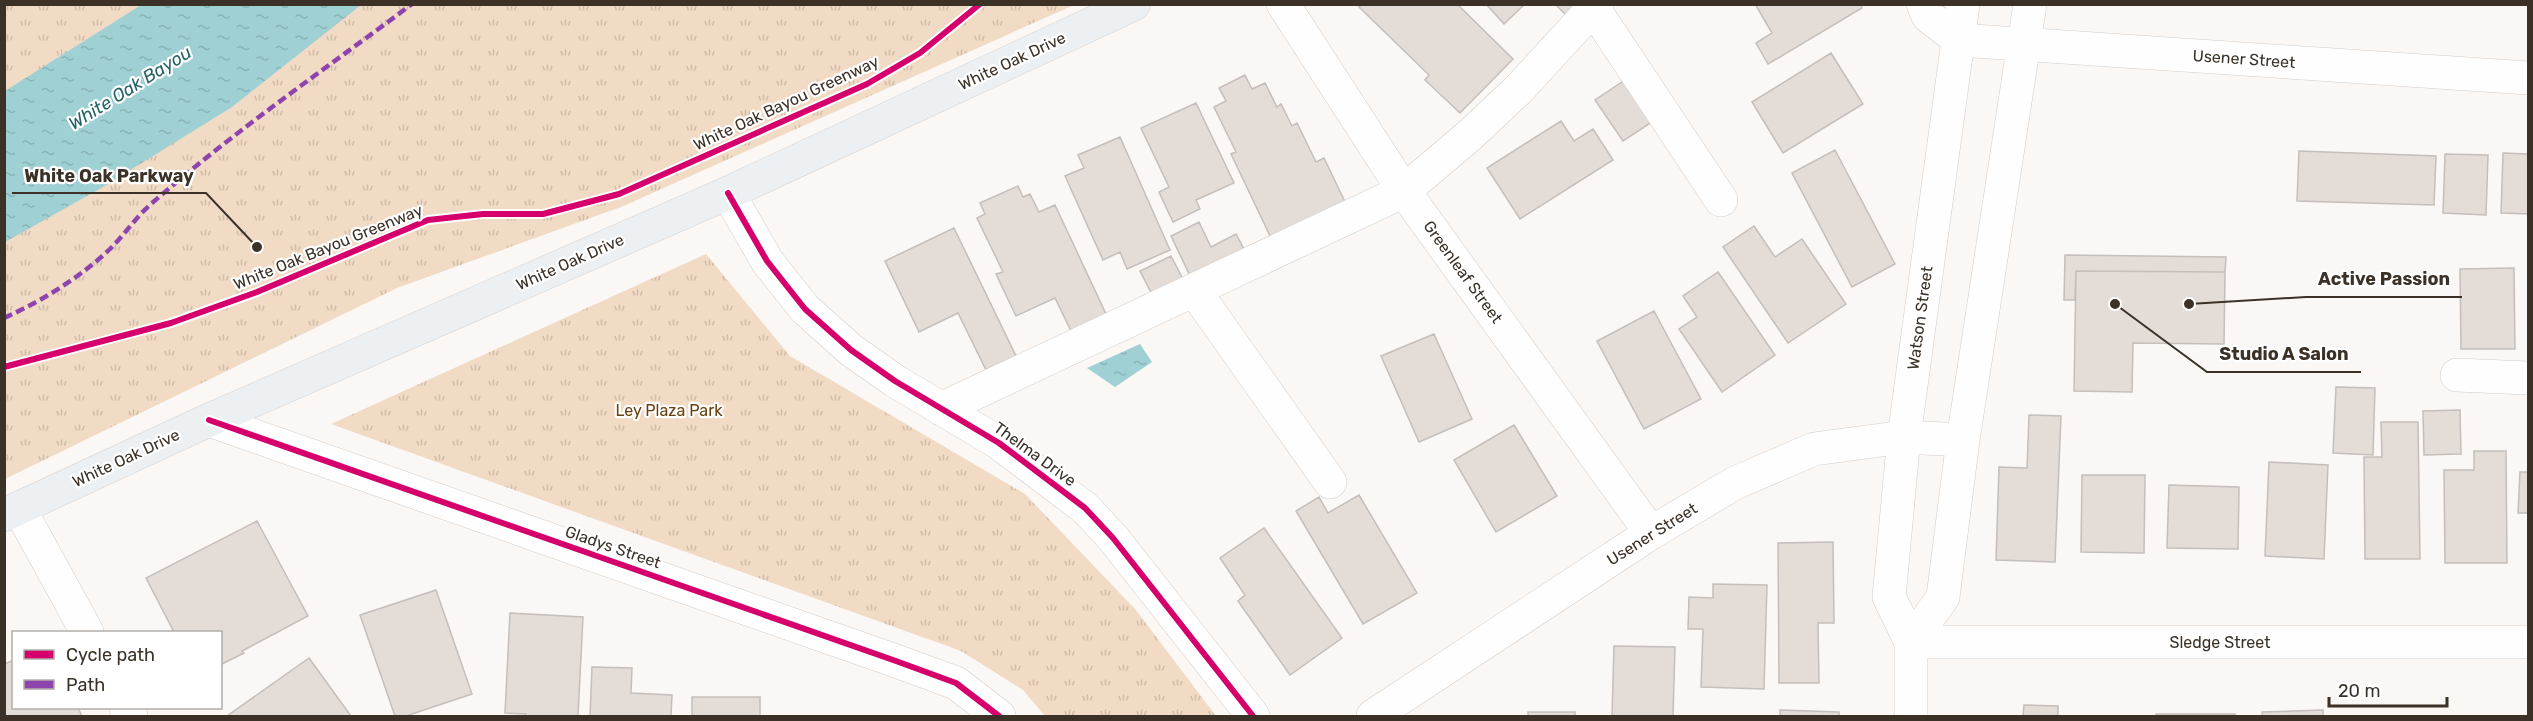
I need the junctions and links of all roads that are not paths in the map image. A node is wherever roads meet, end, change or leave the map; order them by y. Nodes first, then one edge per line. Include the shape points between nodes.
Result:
1 (1134, 4) edge
2 (1283, 4) edge
3 (1923, 4) edge
4 (1963, 4) edge
5 (2030, 4) edge
6 (1595, 7) edge
7 (1959, 40) junction
8 (2023, 45) junction
9 (2529, 78) edge
10 (1404, 191) junction
11 (728, 192) junction
12 (1721, 200) dead end
13 (1194, 290) junction
14 (2457, 375) dead end
15 (2529, 378) edge
16 (941, 409) junction
17 (209, 420) junction
18 (1904, 437) junction
19 (1963, 440) junction
20 (1330, 482) dead end
21 (11, 511) edge
22 (1650, 533) junction
23 (86, 631) edge
24 (1911, 642) junction
25 (2529, 642) edge
26 (999, 717) edge
27 (1253, 717) edge
28 (1373, 717) edge
29 (1911, 717) edge

1 - 11 main road, White Oak Drive
2 - 10 street, Greenleaf Street
3 - 7 street via 1928,16
4 - 7 street, Watson Street
5 - 8 street
6 - 10 street via 1518,90
6 - 12 street
7 - 8 street, Usener Street
7 - 18 street, Watson Street
8 - 9 street, Usener Street
8 - 19 street
10 - 13 street
10 - 22 street, Greenleaf Street
11 - 16 street, Thelma Drive via 766,261 805,309 851,350
11 - 17 main road, White Oak Drive
13 - 16 street
13 - 20 street
14 - 15 street
16 - 27 street, Thelma Drive via 999,443 1085,508 1113,538
17 - 21 main road, White Oak Drive
17 - 26 street, Gladys Street via 956,683
18 - 19 street, Usener Street
18 - 22 street, Usener Street via 1814,449 1735,483
18 - 24 street, Watson Street via 1889,597
19 - 24 street via 1943,597
21 - 23 street
22 - 28 street, Usener Street
24 - 25 street, Sledge Street
24 - 29 street, Watson Street

